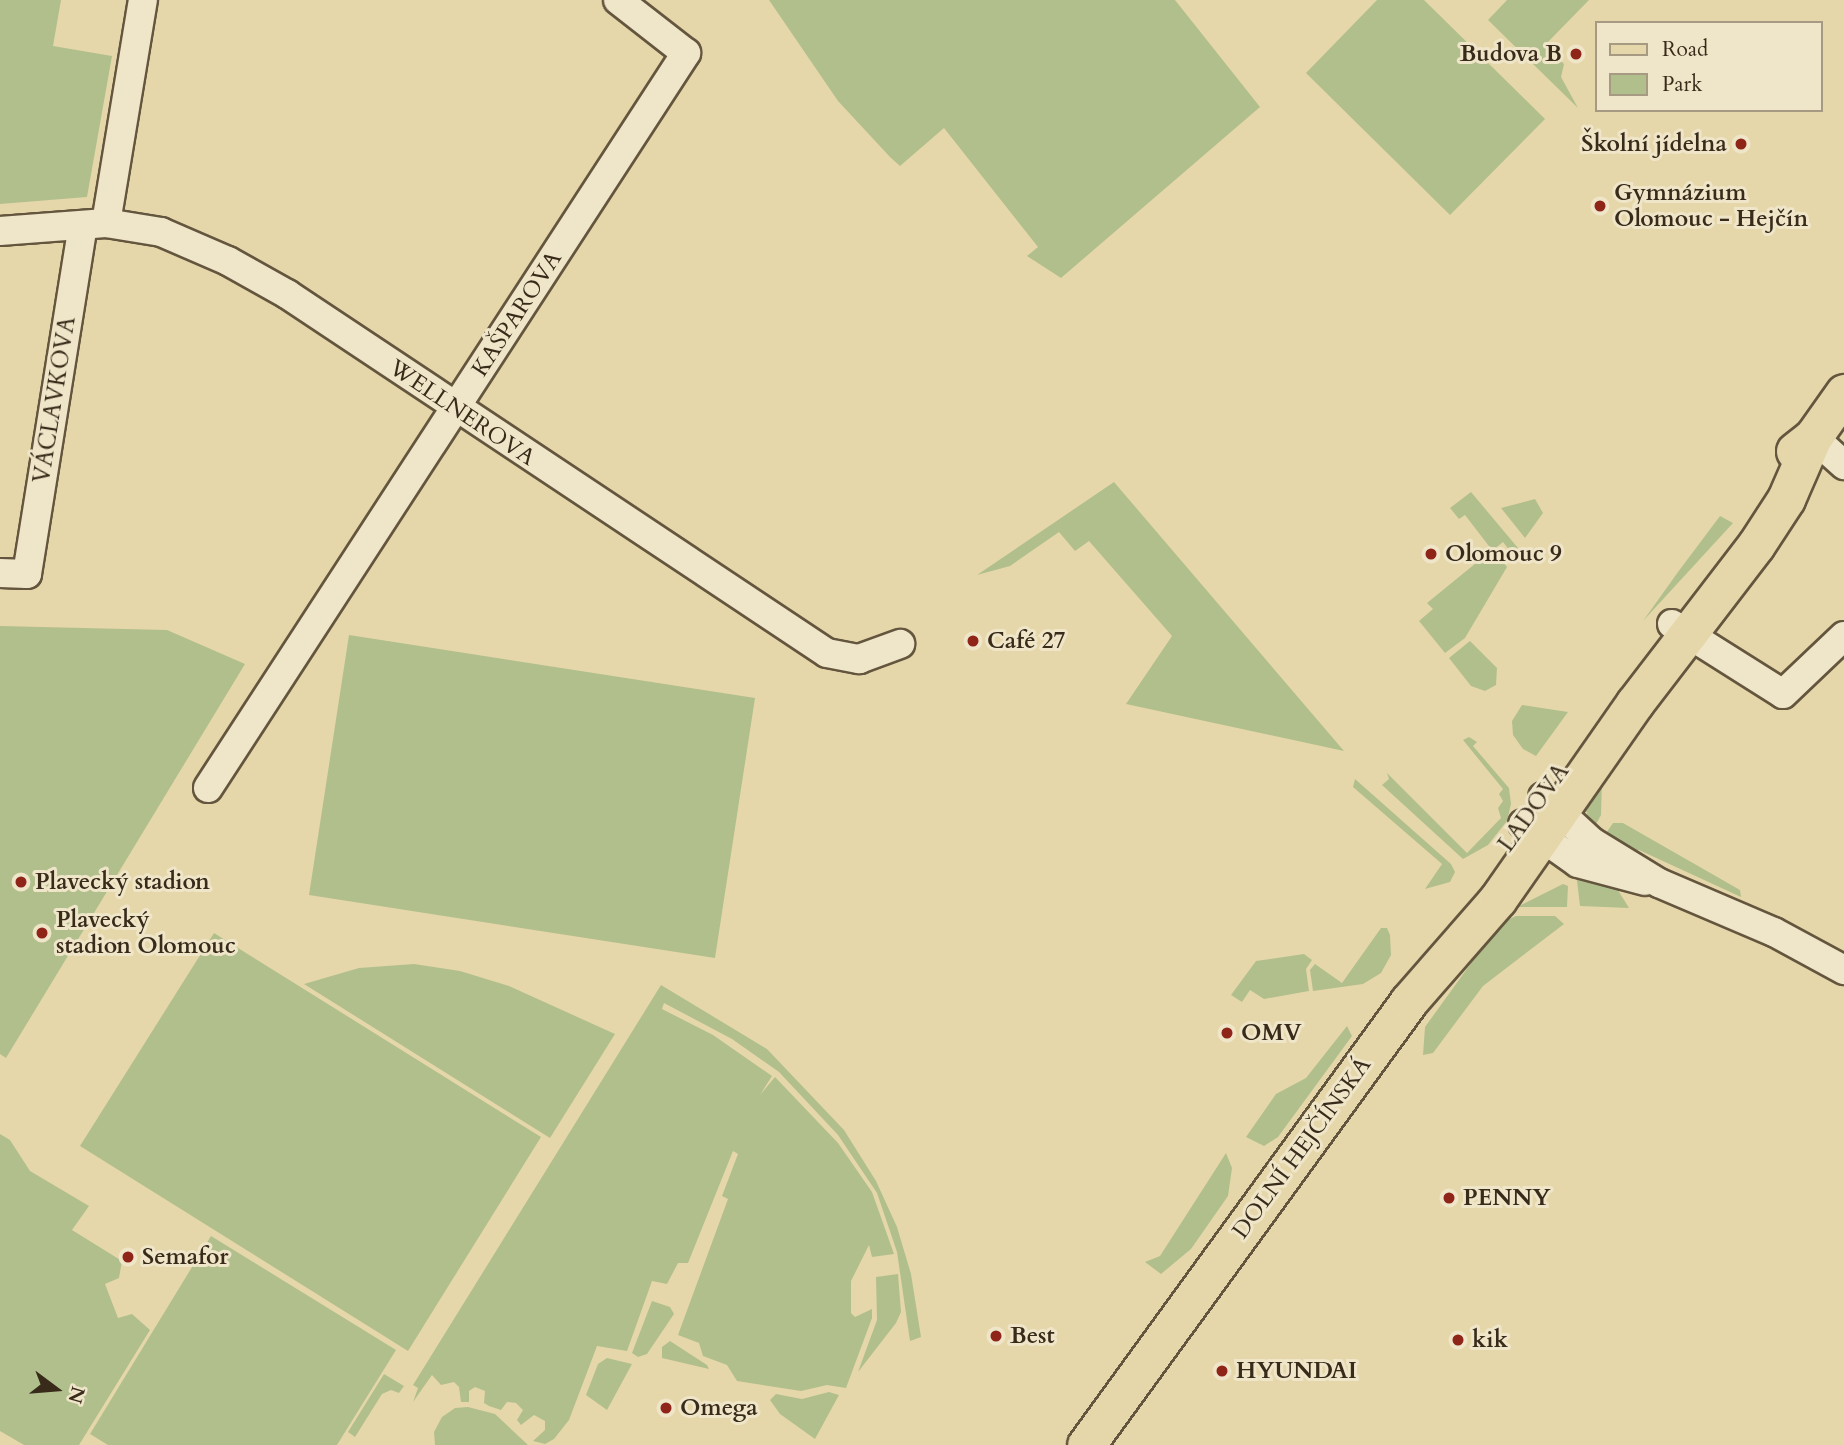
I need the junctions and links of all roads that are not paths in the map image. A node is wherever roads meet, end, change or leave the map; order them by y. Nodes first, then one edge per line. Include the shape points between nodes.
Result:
1 (143, 0) edge
2 (618, 0) edge
3 (94, 224) junction
4 (0, 231) edge
5 (1844, 393) edge
6 (454, 410) junction
7 (1813, 436) junction
8 (1844, 465) edge
9 (13, 574) edge
10 (1680, 629) junction
11 (1844, 636) edge
12 (900, 644) dead end
13 (208, 788) dead end
14 (1539, 826) junction
15 (1844, 970) edge
16 (1086, 1445) edge

1 - 3 street, VÁCLAVKOVA
2 - 6 street, KAŠPAROVA via 686,53
3 - 4 street, WELLNEROVA
3 - 6 street, WELLNEROVA via 161,232 228,261 287,294
3 - 9 street, VÁCLAVKOVA
5 - 7 main road, LADOVA
6 - 12 street, WELLNEROVA via 827,653 859,659
6 - 13 street, KAŠPAROVA
7 - 8 street
7 - 10 main road, LADOVA via 1779,512
10 - 11 street via 1783,694
10 - 14 main road, LADOVA
14 - 15 street via 1578,863 1658,883 1774,932
14 - 16 main road, DOLNÍ HEJČÍNSKÁ via 1492,908 1409,1001

